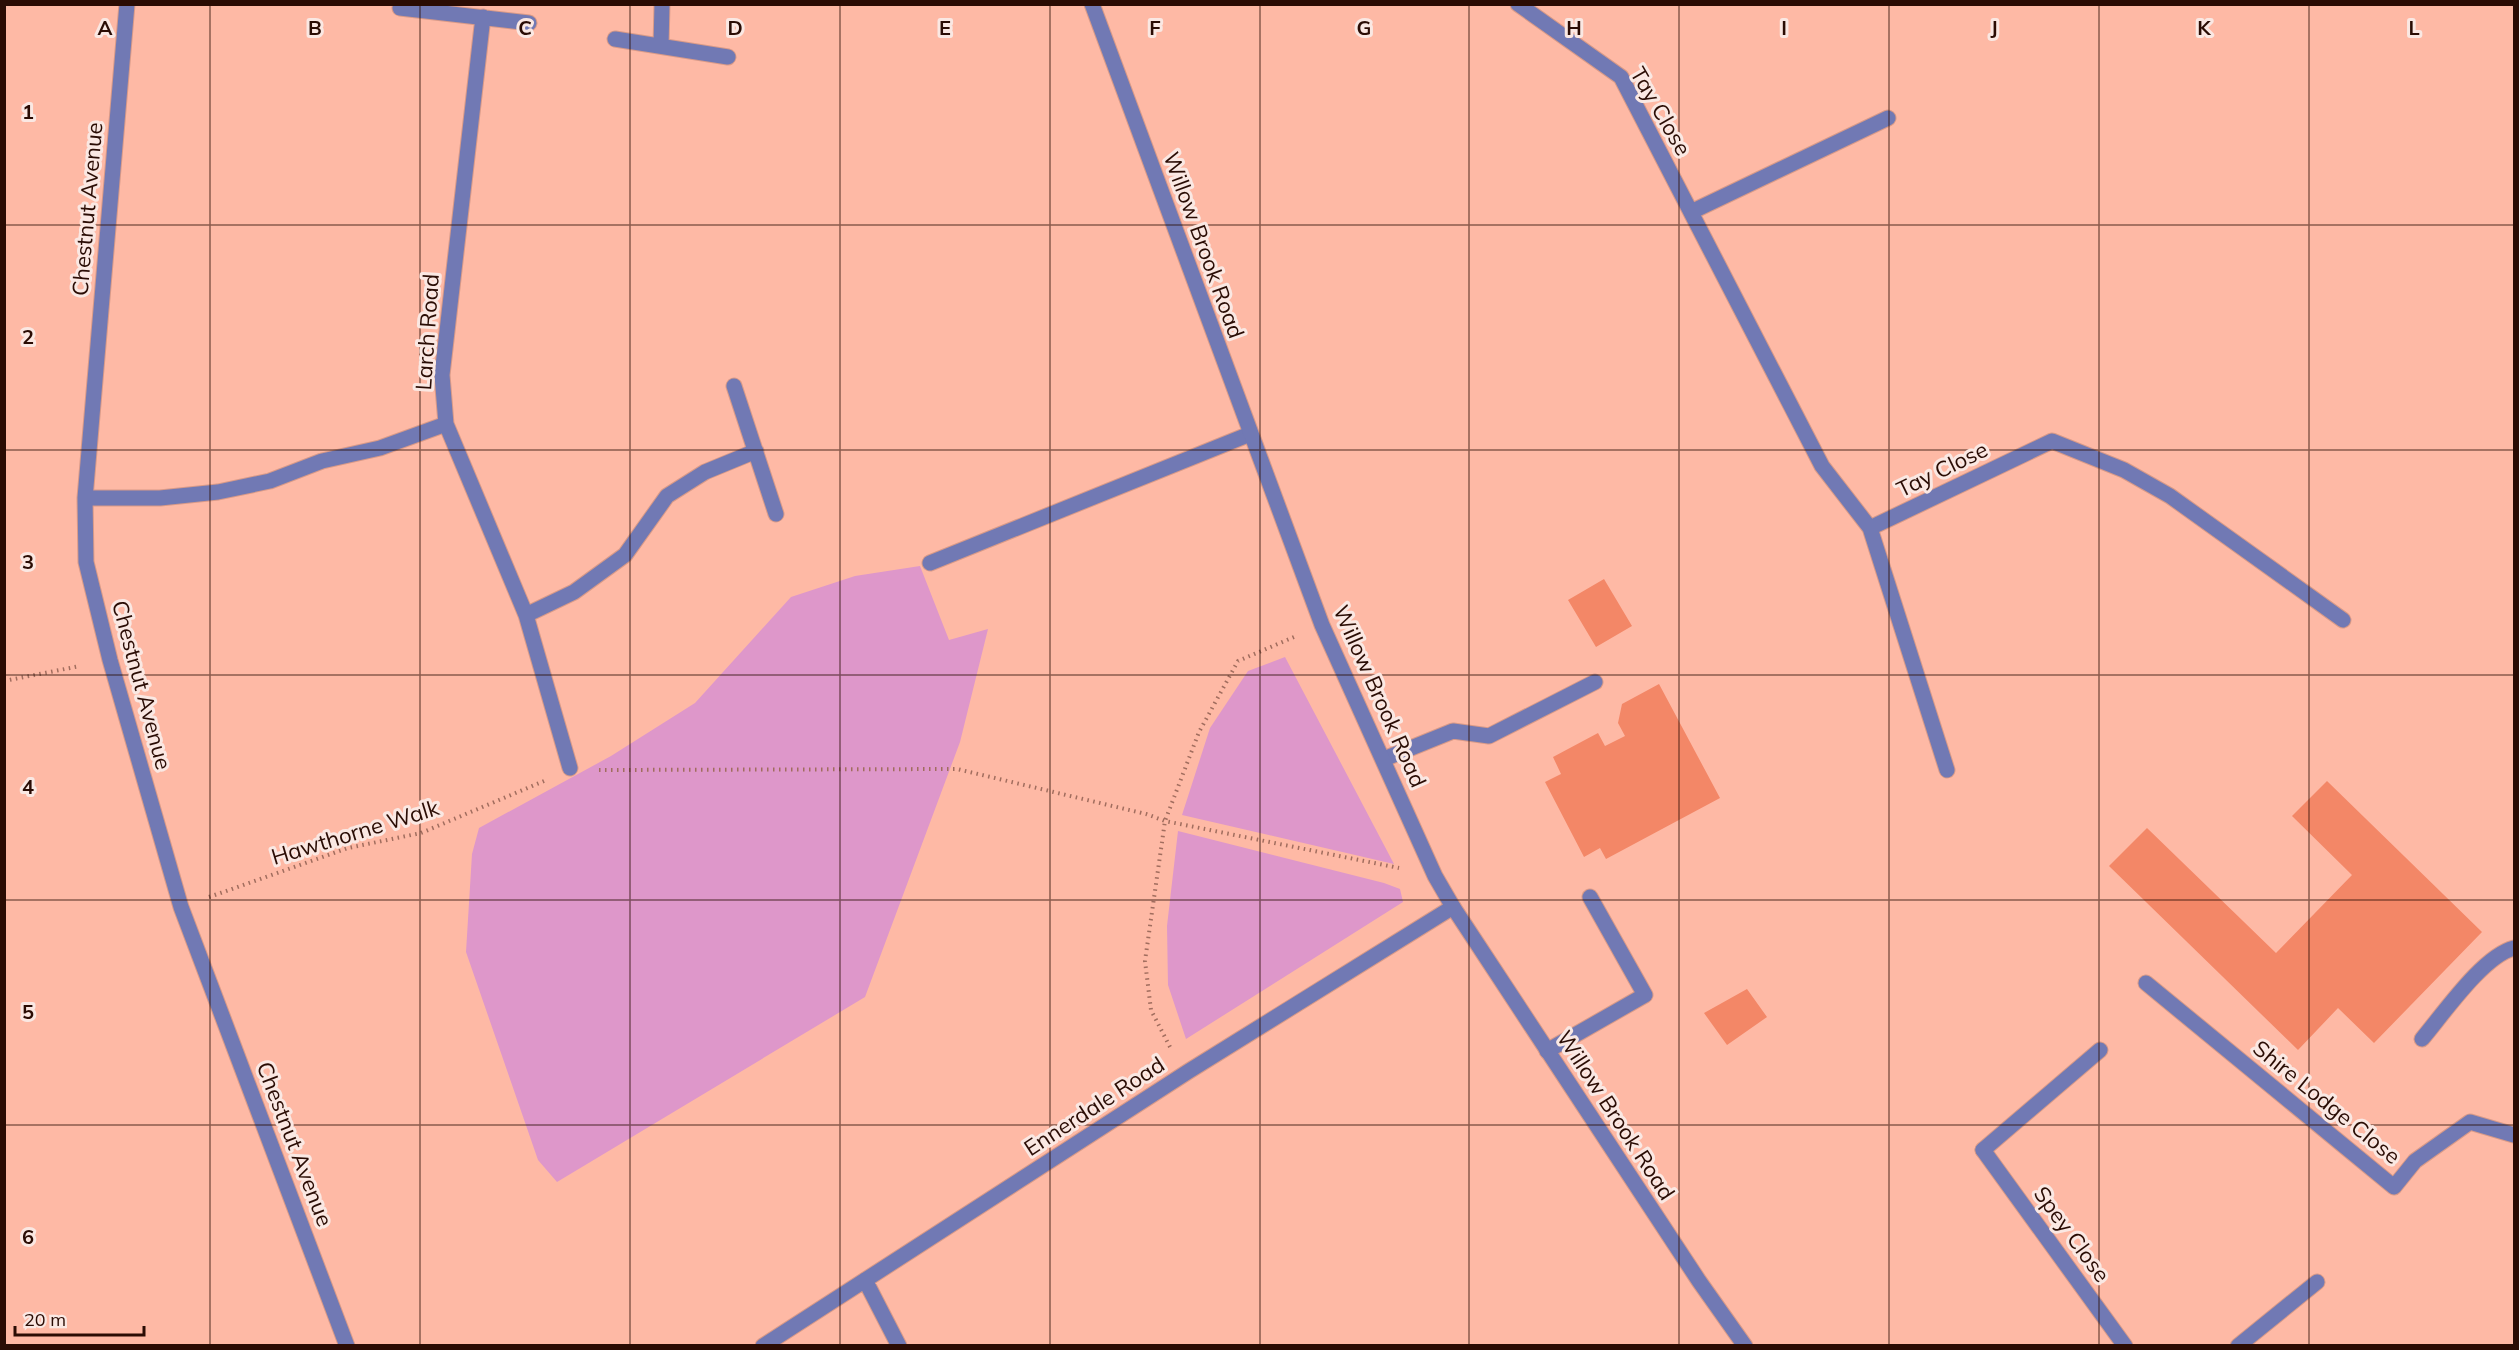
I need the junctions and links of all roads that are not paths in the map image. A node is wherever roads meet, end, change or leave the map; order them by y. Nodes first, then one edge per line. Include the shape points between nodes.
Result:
1 (127, 4) edge
2 (662, 4) edge
3 (1092, 4) edge
4 (1518, 4) edge
5 (400, 8) dead end
6 (483, 17) junction
7 (530, 22) dead end
8 (615, 39) dead end
9 (661, 46) junction
10 (728, 57) dead end
11 (1888, 117) dead end
12 (1691, 212) junction
13 (734, 386) dead end
14 (446, 424) junction
15 (1250, 434) junction
16 (756, 451) junction
17 (85, 498) junction
18 (776, 514) dead end
19 (1870, 528) junction
20 (930, 562) dead end
21 (526, 615) junction
22 (2343, 620) dead end
23 (1595, 682) dead end
24 (1384, 759) junction
25 (570, 768) road end
26 (1947, 770) dead end
27 (1590, 897) dead end
28 (1453, 907) junction
29 (2514, 948) edge
30 (2145, 983) dead end
31 (2422, 1039) dead end
32 (2100, 1050) dead end
33 (1547, 1051) junction
34 (2514, 1136) edge
35 (865, 1280) junction
36 (2317, 1282) dead end
37 (347, 1346) edge
38 (763, 1346) edge
39 (899, 1346) edge
40 (1745, 1346) edge
41 (2125, 1346) edge
42 (2238, 1346) edge

1 - 17 street, Chestnut Avenue
2 - 9 street
3 - 15 street, Willow Brook Road
4 - 12 street, Tay Close via 1621,77
5 - 6 street
6 - 7 street
6 - 14 street, Larch Road via 442,375
8 - 9 street
9 - 10 street
11 - 12 street
12 - 19 street, Tay Close via 1822,466
13 - 16 street
14 - 17 street via 380,448 322,461 270,481 218,492 160,498
14 - 21 street, Larch Road
15 - 20 street
15 - 24 street, Willow Brook Road via 1322,625
16 - 18 street
16 - 21 street via 705,472 667,496 625,555 574,592
17 - 37 street, Chestnut Avenue via 86,562 181,907
19 - 22 street, Tay Close via 2052,441 2124,470 2170,496
19 - 26 street
21 - 25 street, Larch Road
23 - 24 street via 1489,736 1453,731
24 - 28 street, Willow Brook Road via 1435,876
27 - 33 street via 1645,995
28 - 33 street, Willow Brook Road
28 - 35 street, Ennerdale Road
29 - 31 street via 2490,959
30 - 34 street, Shire Lodge Close via 2394,1186 2415,1161 2470,1122
32 - 41 street, Spey Close via 1983,1150
33 - 40 street, Willow Brook Road
35 - 38 street, Ennerdale Road
35 - 39 street
36 - 42 street

